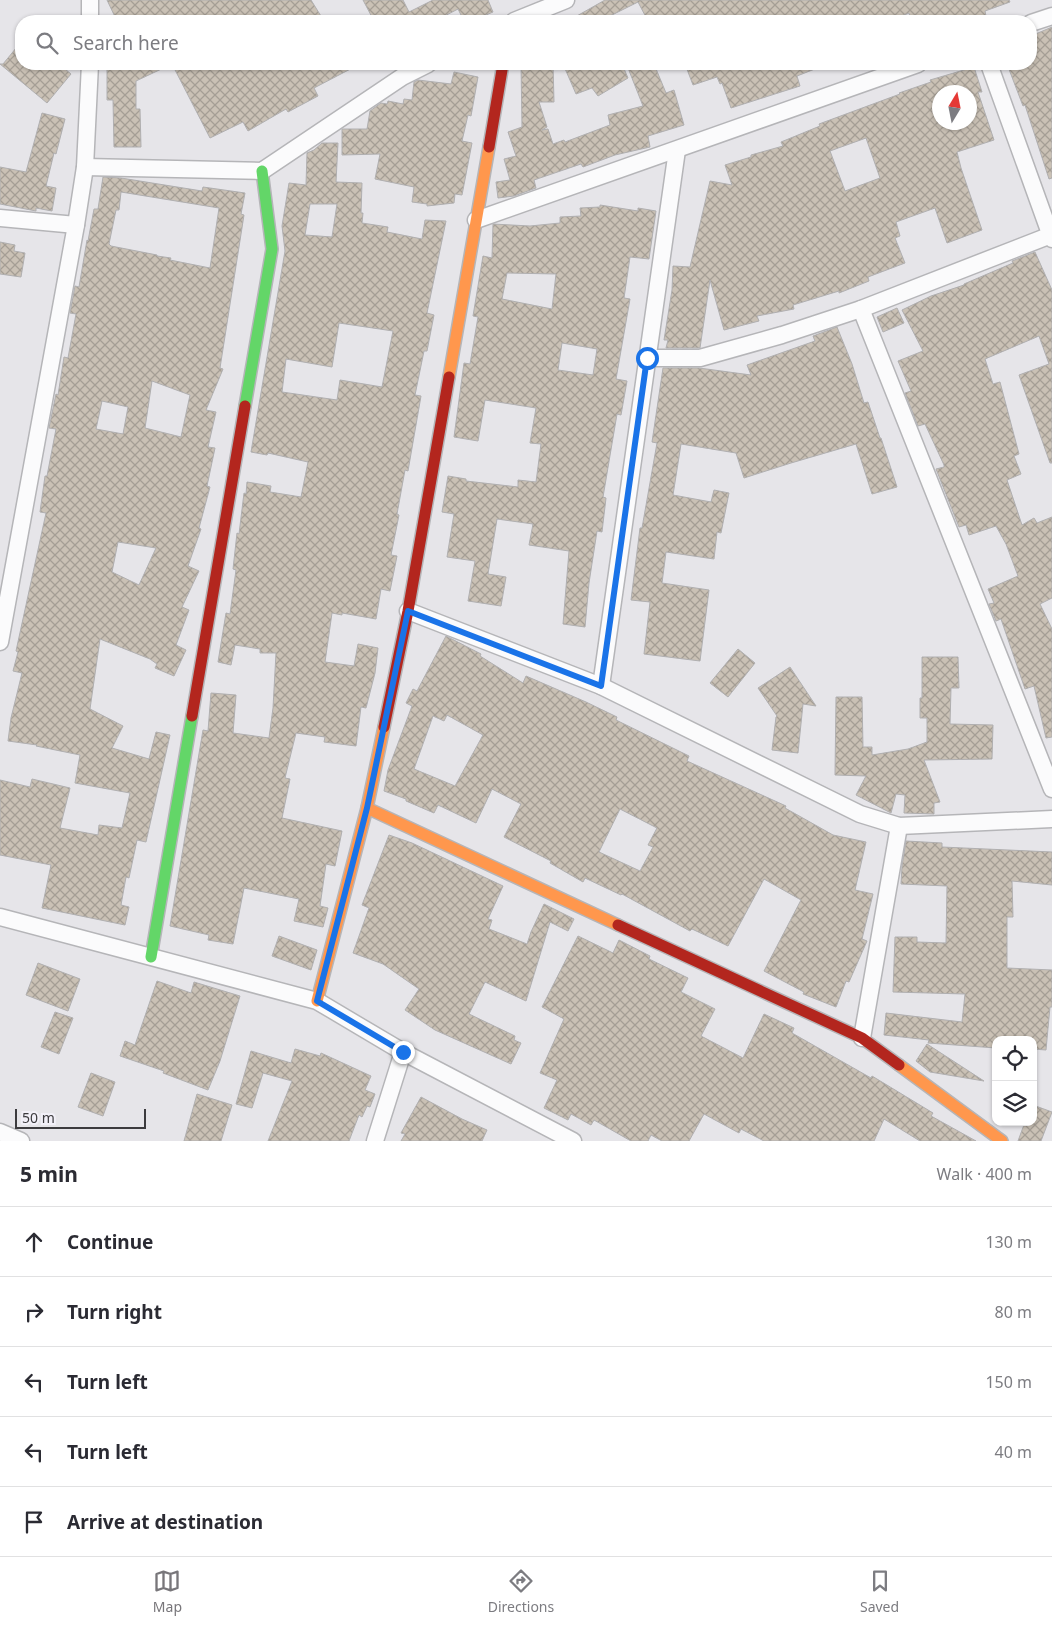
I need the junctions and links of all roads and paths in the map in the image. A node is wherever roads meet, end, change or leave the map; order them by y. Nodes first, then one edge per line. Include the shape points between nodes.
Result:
1 (90, 0) edge
2 (566, 0) edge
3 (90, 15) edge
4 (529, 15) edge
5 (1052, 16) edge
6 (1037, 21) edge
7 (90, 70) edge
8 (415, 70) edge
9 (502, 70) edge
10 (901, 70) edge
11 (991, 70) edge
12 (677, 150) junction
13 (85, 167) junction
14 (262, 171) junction
15 (0, 218) edge
16 (476, 220) junction
17 (76, 225) junction
18 (1051, 237) edge
19 (861, 309) junction
20 (647, 358) junction
21 (5, 590) edge
22 (408, 611) junction
23 (0, 642) edge
24 (601, 686) junction
25 (1052, 789) edge
26 (367, 808) junction
27 (1052, 820) edge
28 (899, 826) junction
29 (0, 917) edge
30 (152, 957) junction
31 (317, 1001) junction
32 (862, 1038) junction
33 (403, 1052) junction
34 (0, 1132) edge
35 (21, 1141) edge
36 (375, 1141) edge
37 (573, 1141) edge
38 (1002, 1141) edge

1 - 3 street
2 - 4 street
5 - 6 street
7 - 13 street
8 - 14 street
9 - 16 street
10 - 12 street
11 - 18 street
12 - 16 street
12 - 20 street
13 - 14 street
13 - 17 street
14 - 30 street via 272,249
15 - 17 street
16 - 22 street
17 - 21 street
18 - 19 street
19 - 20 street via 700,358
19 - 25 street
20 - 24 street
21 - 23 street
22 - 24 street
22 - 26 street
24 - 28 street via 860,814
26 - 31 street
26 - 32 street
27 - 28 street
28 - 32 street
29 - 30 street
30 - 31 street
31 - 33 street
32 - 38 street
33 - 36 street
33 - 37 street
34 - 35 street

